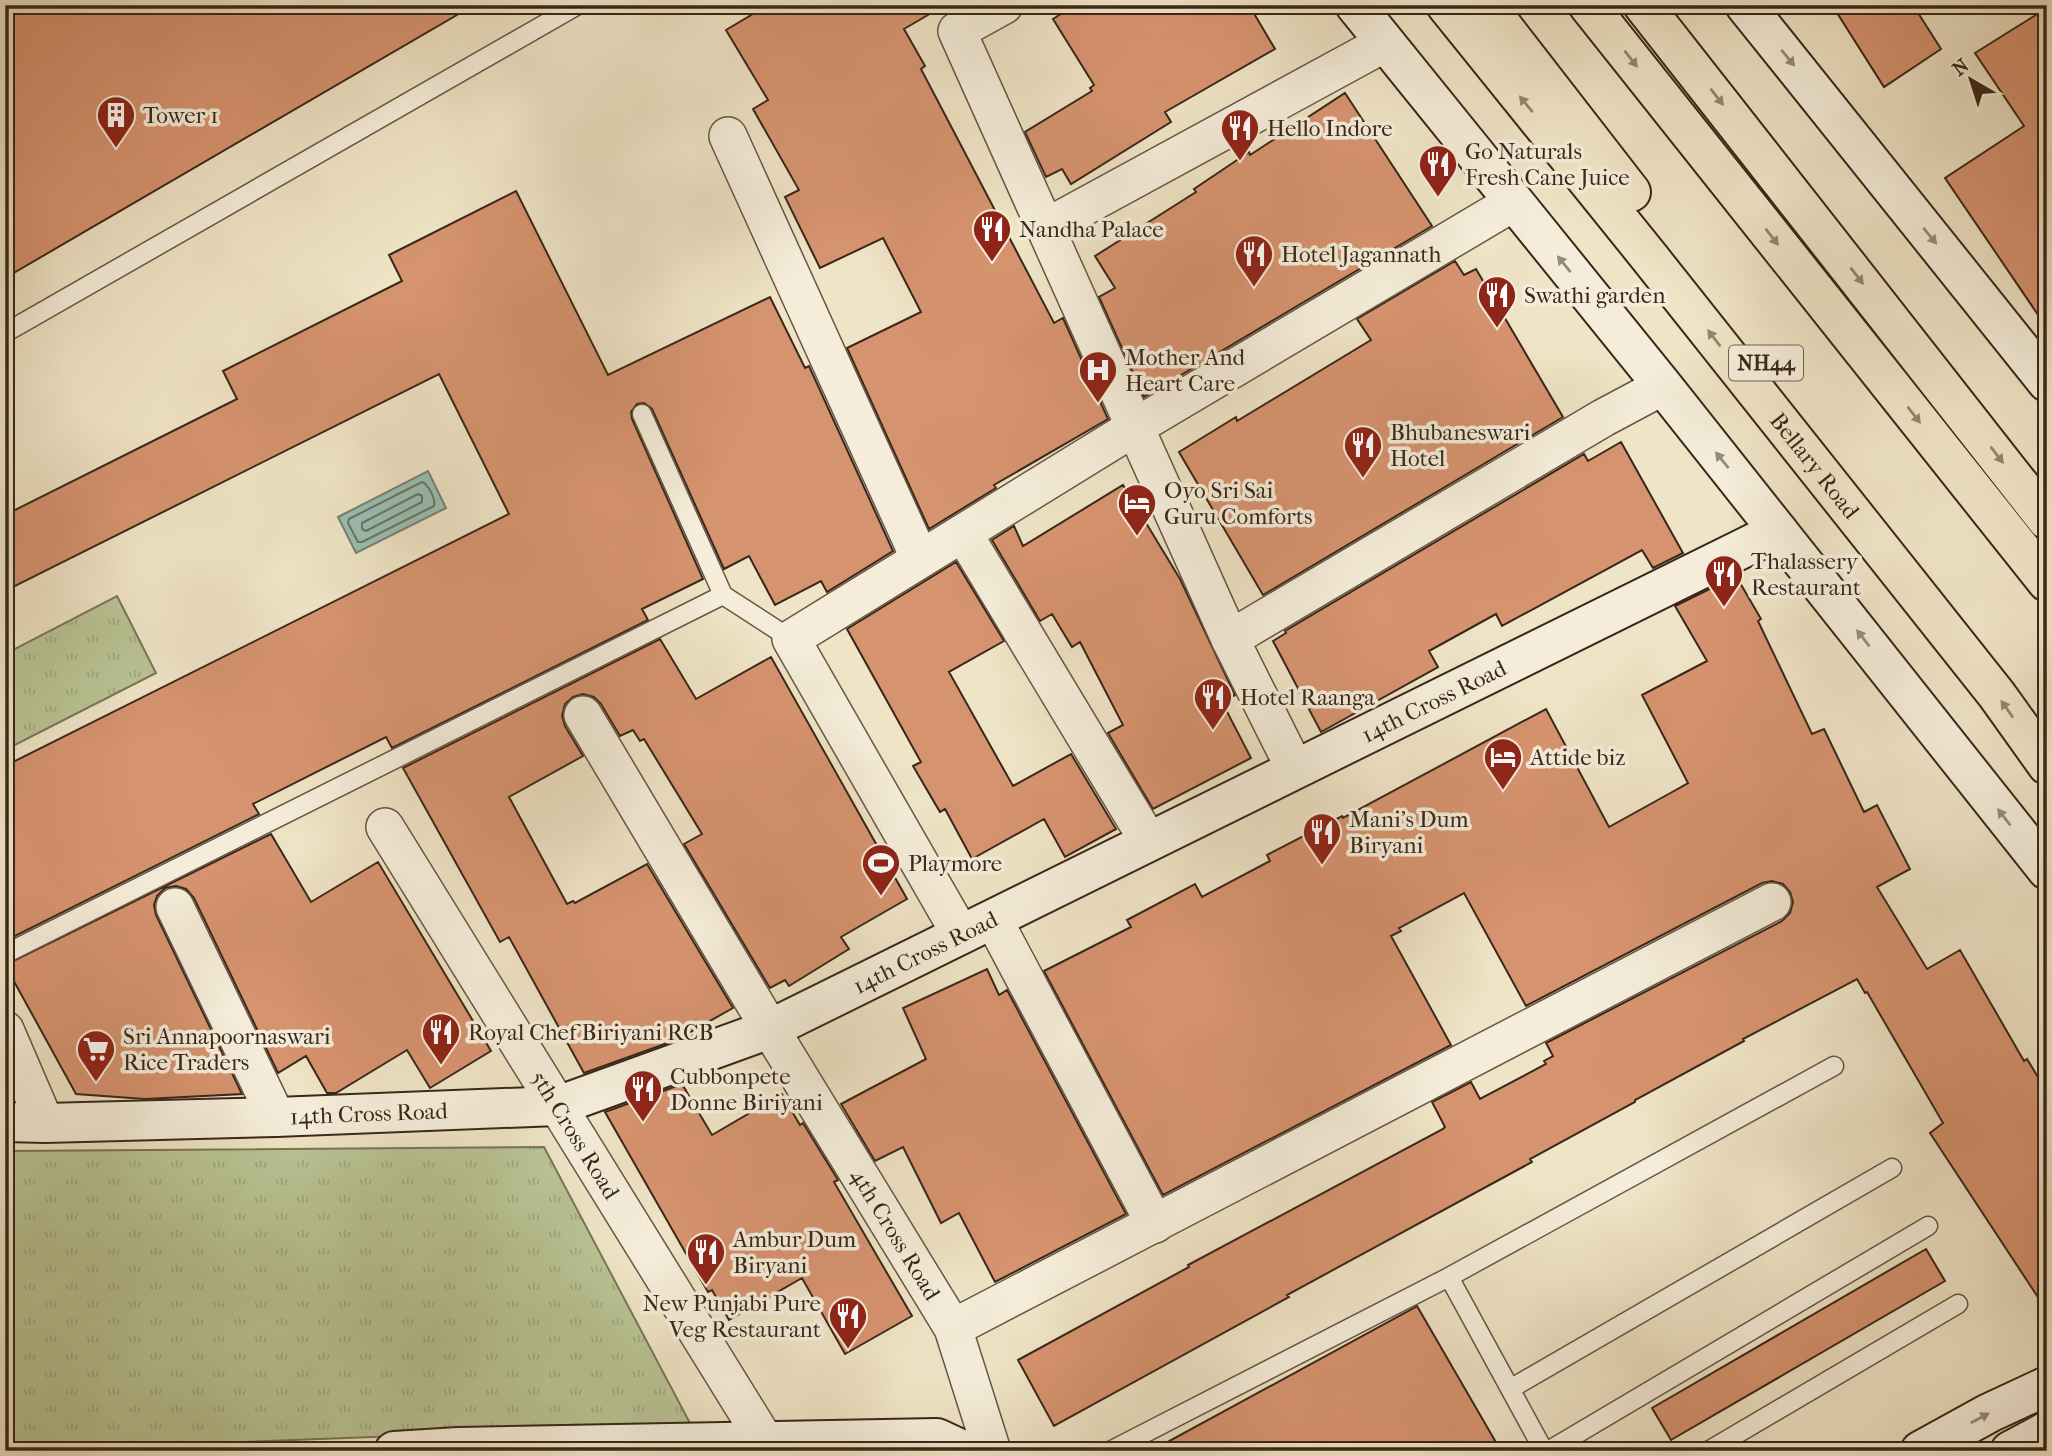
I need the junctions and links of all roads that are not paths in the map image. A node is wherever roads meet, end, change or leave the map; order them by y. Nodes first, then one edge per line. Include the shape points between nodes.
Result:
1 (578, 5) edge
2 (1004, 5) edge
3 (1356, 5) edge
4 (1446, 5) edge
5 (1486, 5) edge
6 (1588, 5) edge
7 (1643, 5) edge
8 (1745, 5) edge
9 (1385, 43) junction
10 (728, 136) dead end
11 (1514, 202) junction
12 (1045, 228) junction
13 (5, 333) edge
14 (2047, 382) edge
15 (1663, 386) junction
16 (642, 414) dead end
17 (1135, 428) junction
18 (2047, 520) edge
19 (1779, 531) junction
20 (963, 533) junction
21 (920, 559) junction
22 (2047, 582) edge
23 (723, 595) junction
24 (791, 639) junction
25 (1230, 639) junction
26 (583, 715) dead end
27 (2047, 719) edge
28 (2047, 765) edge
29 (1296, 769) junction
30 (385, 827) dead end
31 (1149, 842) junction
32 (2047, 870) edge
33 (1772, 902) dead end
34 (174, 908) dead end
35 (977, 927) junction
36 (5, 954) edge
37 (770, 1029) junction
38 (5, 1030) edge
39 (1834, 1066) dead end
40 (557, 1106) junction
41 (276, 1117) junction
42 (5, 1122) edge
43 (45, 1124) junction
44 (1892, 1168) dead end
45 (1155, 1224) junction
46 (1928, 1226) dead end
47 (1449, 1278) junction
48 (1958, 1304) dead end
49 (953, 1328) junction
50 (2047, 1386) edge
51 (1510, 1389) junction
52 (2047, 1431) edge
53 (765, 1441) junction
54 (601, 1448) edge
55 (394, 1451) edge
56 (965, 1451) edge
57 (992, 1451) edge
58 (1110, 1451) edge
59 (1546, 1451) edge
60 (1708, 1451) edge
61 (1920, 1451) edge
62 (2010, 1451) edge

1 - 13 lane
2 - 12 street via 957,32
3 - 9 street
28 -> 4 highway, Bellary Road via 1989,684
5 - 27 highway, Bellary Road / NH44
6 -> 22 highway
7 -> 18 highway
8 -> 14 street
9 - 11 street
9 - 12 street
10 - 21 street
15 -> 11 street
11 - 17 street
12 - 17 street
19 -> 15 street
15 - 25 street
16 - 23 lane
17 - 20 street
17 - 25 street
19 - 29 street, 14th Cross Road
32 -> 19 street
20 - 21 street
20 - 31 street
21 - 24 street
23 - 24 lane
23 - 36 lane
24 - 35 street
25 - 29 street
26 - 37 street, 4th Cross Road
29 - 31 street, 14th Cross Road
30 - 40 street, 5th Cross Road
31 - 35 street, 14th Cross Road
33 - 45 street
34 - 41 street
35 - 37 street, 14th Cross Road
35 - 45 street
37 - 40 street, 14th Cross Road
37 - 49 street, 4th Cross Road
38 - 43 street
39 - 47 lane
40 - 41 street, 14th Cross Road
40 - 53 street, 5th Cross Road
41 - 43 street, 14th Cross Road
42 - 43 street, 14th Cross Road
44 - 51 lane
45 - 49 street
46 - 59 lane
47 - 51 lane
47 - 58 lane
48 - 60 lane
49 - 57 street, 4th Cross Road
61 -> 50 street
51 - 59 lane
52 - 62 street
53 - 54 street
53 - 56 street via 937,1438
54 - 55 street

